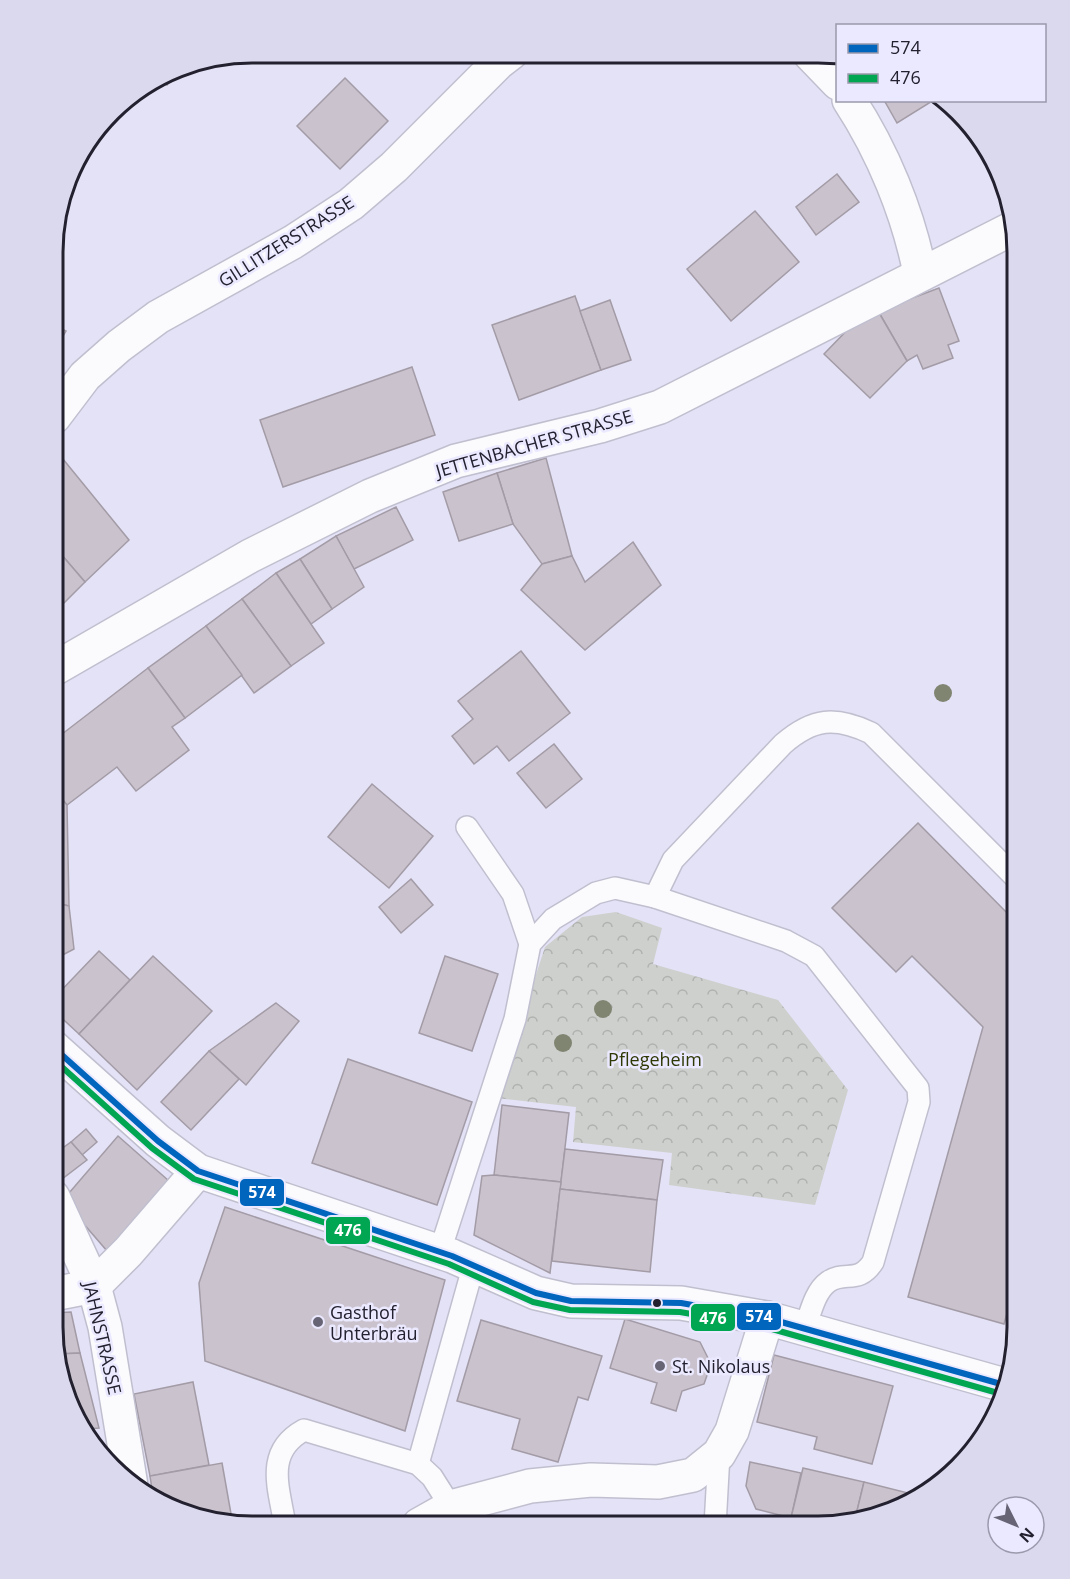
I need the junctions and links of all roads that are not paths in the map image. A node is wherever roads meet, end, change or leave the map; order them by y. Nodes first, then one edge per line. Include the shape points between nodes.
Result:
1 (498, 63) edge
2 (818, 63) edge
3 (836, 82) edge
4 (850, 102) edge
5 (1005, 232) edge
6 (920, 273) junction
7 (63, 405) edge
8 (63, 666) edge
9 (467, 827) dead end
10 (1007, 869) edge
11 (655, 897) junction
12 (530, 944) junction
13 (63, 1056) edge
14 (198, 1171) junction
15 (63, 1219) edge
16 (440, 1251) junction
17 (474, 1264) junction
18 (94, 1286) junction
19 (63, 1292) edge
20 (767, 1318) junction
21 (805, 1328) junction
22 (998, 1383) edge
23 (718, 1454) junction
24 (418, 1464) junction
25 (128, 1470) edge
26 (451, 1507) junction
27 (284, 1516) edge
28 (435, 1516) edge
29 (715, 1516) edge

1 - 7 street, GILLITZERSTRASSE via 394,167 351,204 293,242 158,317 85,376
2 - 3 street
4 - 6 street via 900,202
5 - 6 street, JETTENBACHER STRASSE
6 - 8 street, JETTENBACHER STRASSE via 660,407 600,426 456,461 370,496 250,555
9 - 12 lane via 513,894
10 - 11 lane via 871,733 836,721 813,724 783,744 673,860
11 - 12 lane via 615,888 596,893 552,919
11 - 21 lane via 786,941 814,956 918,1088 919,1101 873,1262 857,1277 829,1281 819,1291
12 - 16 lane via 516,1019
13 - 14 street via 158,1141
14 - 16 street
14 - 18 street
15 - 18 street, JAHNSTRASSE
16 - 17 street
17 - 20 street via 537,1293 571,1301 681,1303
17 - 24 lane
18 - 19 street
18 - 25 street, JAHNSTRASSE via 105,1327
20 - 21 street
20 - 23 street via 732,1431
21 - 22 street
23 - 26 street via 693,1475 681,1479 591,1480 530,1486
23 - 29 lane
24 - 26 lane via 432,1477
24 - 27 lane via 304,1430 293,1436 276,1467
26 - 28 street

